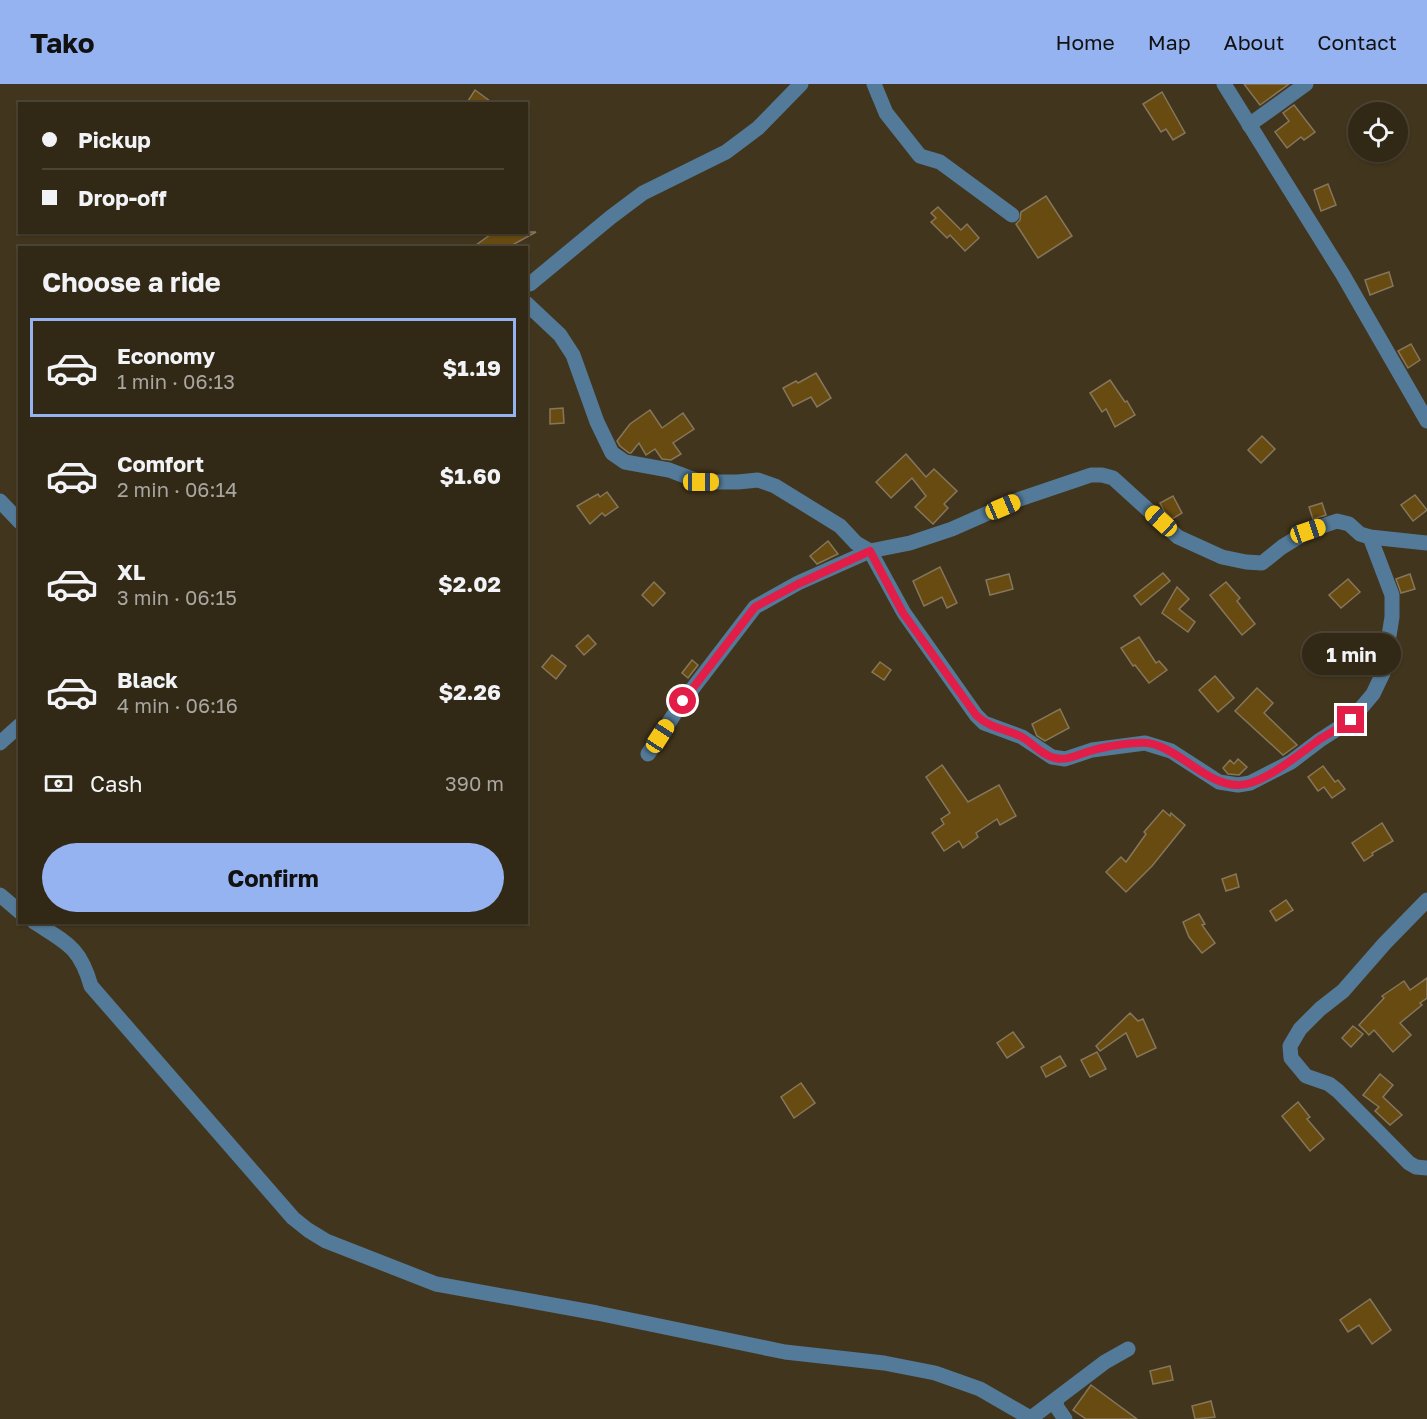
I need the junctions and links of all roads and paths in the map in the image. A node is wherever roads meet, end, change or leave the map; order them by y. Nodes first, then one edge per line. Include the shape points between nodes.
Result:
1 (801, 84) edge
2 (874, 84) edge
3 (1224, 84) edge
4 (1306, 84) edge
5 (1249, 125) junction
6 (1012, 215) dead end
7 (528, 284) edge
8 (528, 305) edge
9 (1422, 400) edge
10 (1427, 421) edge
11 (0, 501) edge
12 (18, 520) edge
13 (1370, 537) junction
14 (1427, 543) edge
15 (870, 551) junction
16 (18, 727) edge
17 (0, 743) edge
18 (648, 754) dead end
19 (0, 895) edge
20 (1427, 900) edge
21 (18, 910) edge
22 (37, 924) edge
23 (1427, 1168) edge
24 (1128, 1349) dead end
25 (1057, 1399) junction
26 (1031, 1418) edge
27 (1065, 1419) edge

1 - 7 street via 758,128 726,152 643,193
2 - 6 street via 886,113 920,156 940,162
3 - 5 street
4 - 5 street
5 - 9 street
8 - 15 street via 560,335 573,355 612,453 625,462 669,470 701,482 758,480 775,486 840,526
9 - 10 street
11 - 12 street
13 - 14 street
13 - 15 street via 1337,521 1308,531 1262,563 1230,558 1178,537 1113,478 1102,475 1020,499 910,543
13 - 15 street via 1392,595 1383,673 1373,694 1351,720 1291,762 1238,785 1220,782 1153,744 1092,750 1065,759 1052,757 1022,737 984,723 903,613
15 - 18 street via 755,607
16 - 17 street
19 - 21 street
20 - 23 street via 1343,991 1300,1029 1290,1046 1291,1058 1306,1076 1329,1084 1409,1163
22 - 26 street via 74,948 91,986 293,1218 326,1241 436,1284 597,1312 785,1352 935,1373 980,1389
24 - 25 street
25 - 26 street
25 - 27 street via 1056,1406

